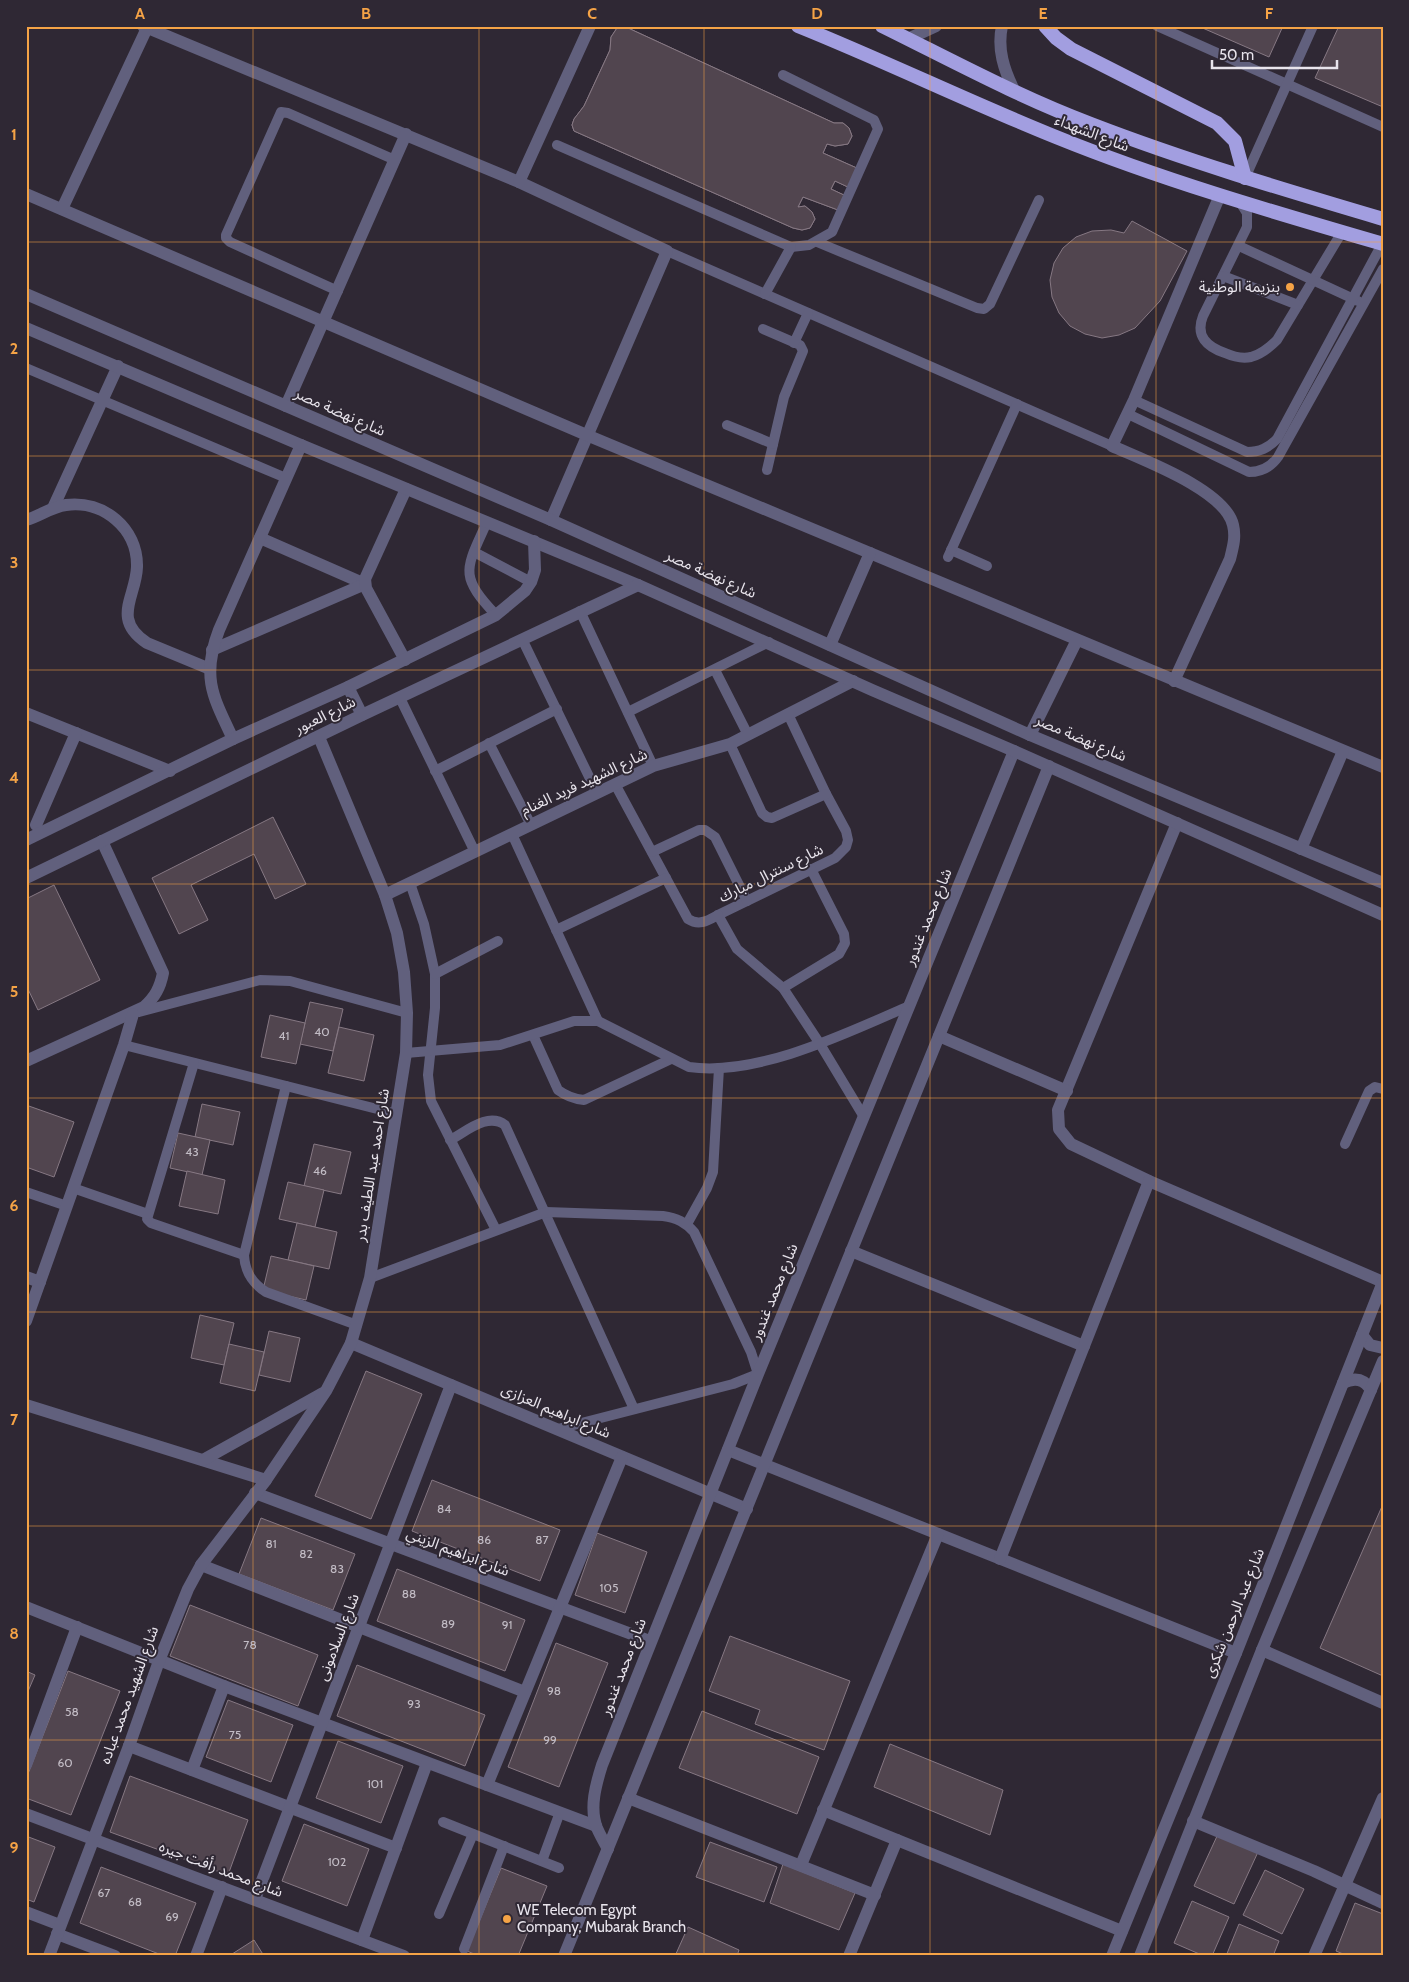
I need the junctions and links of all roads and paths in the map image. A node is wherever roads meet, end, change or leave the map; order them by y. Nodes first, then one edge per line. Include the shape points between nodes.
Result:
1 (590, 26) edge
2 (798, 26) edge
3 (882, 26) edge
4 (936, 26) edge
5 (1002, 26) edge
6 (1045, 26) edge
7 (1157, 26) edge
8 (1313, 26) edge
9 (145, 27) edge
10 (908, 39) junction
11 (782, 75) dead end
12 (1286, 85) junction
13 (1014, 90) junction
14 (1383, 127) edge
15 (406, 134) junction
16 (557, 145) dead end
17 (395, 160) junction
18 (1245, 178) junction
19 (519, 182) junction
20 (26, 194) edge
21 (1220, 195) junction
22 (1039, 200) dead end
23 (1240, 202) junction
24 (62, 209) junction
25 (1383, 219) edge
26 (1342, 232) junction
27 (818, 242) junction
28 (1383, 244) edge
29 (1239, 246) junction
30 (791, 247) junction
31 (667, 251) junction
32 (1383, 269) edge
33 (1223, 276) junction
34 (1313, 281) junction
35 (338, 291) junction
36 (26, 294) edge
37 (765, 294) junction
38 (1353, 299) junction
39 (1363, 304) junction
40 (1298, 305) junction
41 (808, 313) junction
42 (324, 322) junction
43 (26, 328) edge
44 (763, 329) dead end
45 (794, 343) junction
46 (118, 366) junction
47 (26, 368) edge
48 (102, 400) junction
49 (1134, 400) junction
50 (1017, 404) junction
51 (286, 406) junction
52 (1128, 414) junction
53 (727, 425) dead end
54 (589, 436) junction
55 (773, 444) junction
56 (301, 445) junction
57 (1112, 446) junction
58 (1239, 448) junction
59 (1232, 464) junction
60 (767, 470) dead end
61 (286, 478) junction
62 (406, 489) junction
63 (54, 508) junction
64 (26, 520) edge
65 (551, 520) junction
66 (487, 522) junction
67 (260, 538) junction
68 (534, 541) junction
69 (474, 552) junction
70 (870, 553) junction
71 (987, 566) dead end
72 (531, 582) junction
73 (365, 584) junction
74 (638, 585) junction
75 (580, 611) junction
76 (496, 615) junction
77 (523, 640) junction
78 (1077, 640) junction
79 (769, 642) junction
80 (830, 645) junction
81 (212, 650) junction
82 (405, 660) junction
83 (210, 669) junction
84 (715, 670) junction
85 (853, 681) junction
86 (1174, 681) junction
87 (348, 687) junction
88 (400, 698) junction
89 (557, 709) junction
90 (628, 712) junction
91 (26, 713) edge
92 (788, 714) junction
93 (362, 715) junction
94 (76, 733) junction
95 (1030, 734) junction
96 (748, 735) junction
97 (319, 737) junction
98 (233, 739) junction
99 (489, 743) junction
100 (730, 744) junction
101 (1014, 751) junction
102 (1343, 751) junction
103 (653, 766) junction
104 (1049, 766) junction
105 (1383, 767) edge
106 (170, 771) junction
107 (435, 771) junction
108 (615, 784) junction
109 (597, 793) junction
110 (826, 794) junction
111 (1176, 823) junction
112 (36, 825) edge
113 (531, 825) junction
114 (512, 834) junction
115 (26, 840) edge
116 (102, 841) junction
117 (1301, 849) junction
118 (475, 852) junction
119 (652, 852) junction
120 (811, 870) junction
121 (26, 878) edge
122 (666, 878) junction
123 (410, 883) junction
124 (1383, 883) edge
125 (385, 895) junction
126 (747, 901) junction
127 (1383, 914) edge
128 (718, 915) junction
129 (556, 930) junction
130 (498, 940) dead end
131 (435, 974) junction
132 (782, 988) junction
133 (909, 1006) junction
134 (407, 1013) junction
135 (133, 1014) junction
136 (598, 1021) junction
137 (533, 1035) junction
138 (939, 1036) junction
139 (820, 1044) junction
140 (124, 1045) junction
141 (431, 1050) junction
142 (406, 1053) junction
143 (671, 1059) junction
144 (26, 1061) edge
145 (194, 1063) junction
146 (719, 1068) junction
147 (286, 1086) junction
148 (1383, 1089) edge
149 (1067, 1091) junction
150 (396, 1114) junction
151 (864, 1117) junction
152 (450, 1140) junction
153 (1345, 1144) dead end
154 (1149, 1181) junction
155 (73, 1188) junction
156 (26, 1192) edge
157 (67, 1206) junction
158 (546, 1212) junction
159 (148, 1214) junction
160 (686, 1224) junction
161 (496, 1230) junction
162 (851, 1251) junction
163 (244, 1255) junction
164 (26, 1277) edge
165 (370, 1278) junction
166 (40, 1282) junction
167 (1383, 1282) edge
168 (26, 1321) edge
169 (357, 1325) junction
170 (1362, 1335) junction
171 (351, 1343) junction
172 (1084, 1346) junction
173 (1383, 1348) edge
174 (1383, 1361) edge
175 (758, 1374) junction
176 (1343, 1384) junction
177 (452, 1385) junction
178 (1371, 1390) junction
179 (326, 1391) junction
180 (26, 1406) edge
181 (634, 1409) junction
182 (558, 1429) junction
183 (728, 1450) junction
184 (622, 1457) junction
185 (203, 1460) junction
186 (766, 1465) junction
187 (266, 1480) junction
188 (255, 1493) junction
189 (710, 1494) junction
190 (747, 1510) junction
191 (938, 1534) junction
192 (391, 1544) junction
193 (1000, 1559) junction
194 (201, 1565) junction
195 (26, 1607) edge
196 (560, 1608) junction
197 (77, 1627) junction
198 (359, 1628) junction
199 (650, 1641) junction
200 (1262, 1650) junction
201 (1236, 1653) junction
202 (159, 1661) junction
203 (224, 1686) junction
204 (525, 1692) junction
205 (1383, 1703) edge
206 (322, 1724) junction
207 (129, 1746) junction
208 (427, 1763) junction
209 (26, 1765) edge
210 (192, 1770) junction
211 (487, 1785) junction
212 (628, 1798) junction
213 (1383, 1798) edge
214 (290, 1808) junction
215 (823, 1810) junction
216 (560, 1812) junction
217 (26, 1814) edge
218 (1193, 1821) junction
219 (443, 1822) dead end
220 (596, 1826) junction
221 (473, 1834) junction
222 (92, 1838) junction
223 (897, 1840) junction
224 (504, 1846) junction
225 (396, 1848) junction
226 (608, 1849) junction
227 (542, 1861) junction
228 (801, 1865) junction
229 (559, 1868) dead end
230 (1344, 1886) junction
231 (222, 1887) junction
232 (875, 1894) junction
233 (255, 1900) junction
234 (1383, 1903) edge
235 (26, 1912) edge
236 (439, 1914) dead end
237 (58, 1929) junction
238 (1122, 1931) junction
239 (362, 1940) junction
240 (464, 1949) dead end
241 (49, 1956) edge
242 (115, 1956) edge
243 (196, 1956) edge
244 (404, 1956) edge
245 (564, 1956) edge
246 (850, 1956) edge
247 (1112, 1956) edge
248 (1140, 1956) edge
249 (1314, 1956) edge

1 - 19 street
2 - 21 highway, شارع الشهداء via 1055,137
3 - 10 highway, شارع الشهداء
4 - 10 street
5 - 13 street via 1000,50
6 - 18 highway via 1071,49 1218,123 1234,141
7 - 12 lane
8 - 12 lane
9 - 15 street
9 - 24 street
10 - 13 highway, شارع الشهداء
11 - 27 lane via 877,124 877,134 832,232
12 - 14 lane
12 - 18 lane
13 - 18 highway, شارع الشهداء via 1090,124
15 - 17 street
15 - 19 street
16 - 30 lane
17 - 35 street
17 - 35 lane via 288,112 281,112 226,235 230,242
18 - 25 highway, شارع الشهداء
19 - 31 street
20 - 24 street
21 - 23 highway, شارع الشهداء
21 - 49 street
22 - 27 lane via 990,304 984,309
23 - 26 highway, شارع الشهداء
23 - 29 lane via 1248,220
24 - 42 street
26 - 28 highway, شارع الشهداء
26 - 34 lane
27 - 30 lane
28 - 38 lane
29 - 33 lane
29 - 34 lane
30 - 37 lane
31 - 37 lane
31 - 54 street
32 - 39 lane
33 - 40 lane
33 - 40 lane via 1200,329 1204,342 1214,350 1236,358 1261,353 1277,340
34 - 38 lane
34 - 40 lane
35 - 42 street
36 - 51 street, شارع نهضة مصر
37 - 41 lane
38 - 39 lane
38 - 58 lane via 1278,439 1256,452
39 - 59 lane via 1273,463 1255,472
41 - 45 lane
41 - 50 lane
42 - 51 street
42 - 54 street
43 - 46 street
44 - 45 lane
45 - 55 lane via 803,351 784,397
46 - 48 street
46 - 56 street
47 - 48 lane
48 - 61 lane
48 - 63 street
49 - 52 street
49 - 58 lane
50 - 57 lane
50 - 71 lane via 950,553
51 - 65 street, شارع نهضة مصر
52 - 57 street
52 - 59 lane
53 - 55 lane
54 - 65 street
54 - 70 street
55 - 60 lane
56 - 61 street
56 - 62 street
57 - 86 street via 1183,478 1221,505 1233,522 1235,539 1230,559
58 - 59 lane
61 - 67 street
62 - 66 street
62 - 73 street
63 - 64 street
63 - 83 street via 80,504 94,506 117,520 130,536 136,555 137,568 127,612 133,630 147,643
65 - 80 street, شارع نهضة مصر
66 - 68 street
66 - 69 lane
67 - 73 street
67 - 81 street
68 - 72 street via 535,570
68 - 74 street
69 - 72 lane
69 - 76 lane via 470,580 478,596
70 - 78 street
70 - 80 street
72 - 76 street, شارع العبور
73 - 81 street
73 - 82 street
74 - 75 street, شارع العبور
74 - 79 street
75 - 77 street, شارع العبور
75 - 90 lane
76 - 82 street, شارع العبور
77 - 88 street, شارع العبور
77 - 89 lane
78 - 86 street
78 - 95 street
79 - 84 lane
79 - 85 street
80 - 95 street, شارع نهضة مصر
81 - 83 street
82 - 87 street, شارع العبور
83 - 98 street via 212,691
84 - 90 lane
84 - 96 lane
85 - 92 street, شارع الشهيد فريد الغنام
85 - 101 street
86 - 102 street
87 - 93 street
87 - 98 street, شارع العبور
88 - 93 street, شارع العبور
88 - 107 lane
89 - 99 lane
89 - 109 lane
90 - 103 lane
91 - 94 street
92 - 96 street, شارع الشهيد فريد الغنام
92 - 110 lane, شارع سنترال مبارك
93 - 97 street, شارع العبور
94 - 106 street
94 - 112 street
95 - 117 street, شارع نهضة مصر
96 - 100 street, شارع الشهيد فريد الغنام
97 - 116 street, شارع العبور
97 - 125 street, شارع احمد عبد اللطيف بدر
98 - 106 street, شارع العبور
99 - 107 lane
99 - 113 lane
100 - 103 street, شارع الشهيد فريد الغنام
100 - 110 lane via 767,818
101 - 104 street
101 - 133 street, شارع محمد غندور
102 - 105 street
102 - 117 street
103 - 108 street, شارع الشهيد فريد الغنام
104 - 111 street
104 - 138 street
106 - 112 street, شارع العبور
107 - 118 lane
108 - 109 street, شارع الشهيد فريد الغنام
108 - 119 lane
109 - 113 street, شارع الشهيد فريد الغنام
110 - 120 lane, شارع سنترال مبارك via 848,840 835,858
111 - 127 street
111 - 149 street
112 - 115 street, شارع العبور
113 - 114 street, شارع الشهيد فريد الغنام
114 - 118 street, شارع الشهيد فريد الغنام
114 - 129 lane
116 - 121 street, شارع العبور
116 - 135 street via 163,973 154,998
117 - 124 street, شارع نهضة مصر
118 - 123 street, شارع الشهيد فريد الغنام
119 - 122 lane
119 - 126 lane via 699,830 710,833 715,836
120 - 126 lane, شارع سنترال مبارك
120 - 132 lane via 844,934 844,948
122 - 128 lane via 688,919 702,923
122 - 129 lane
123 - 125 street, شارع الشهيد فريد الغنام
123 - 131 lane via 424,924
125 - 134 street, شارع احمد عبد اللطيف بدر via 397,933
126 - 128 lane, شارع سنترال مبارك
128 - 132 lane, شارع سنترال مبارك via 738,949
129 - 136 lane
130 - 131 lane
131 - 141 lane
132 - 139 lane, شارع سنترال مبارك
133 - 139 lane
133 - 151 street, شارع محمد غندور
134 - 135 lane via 277,979 260,980
134 - 142 street, شارع احمد عبد اللطيف بدر
135 - 140 street
135 - 144 street
136 - 137 lane via 574,1021
136 - 143 lane
137 - 141 lane via 500,1045
137 - 143 lane via 558,1090 575,1099 584,1100
138 - 149 street
138 - 162 street
139 - 146 lane via 763,1061
139 - 151 lane, شارع سنترال مبارك
140 - 145 lane
140 - 155 street
141 - 142 lane
141 - 152 lane via 428,1074 431,1101
142 - 150 street, شارع احمد عبد اللطيف بدر
143 - 146 lane via 689,1067
145 - 147 lane
145 - 159 lane
146 - 160 lane via 713,1172
147 - 150 lane
147 - 163 lane
148 - 153 lane via 1375,1087 1369,1092
149 - 154 street via 1058,1110 1059,1129 1071,1144
150 - 165 street, شارع احمد عبد اللطيف بدر
151 - 175 street, شارع محمد غندور
152 - 158 lane via 484,1121 499,1120 505,1125
152 - 161 lane
154 - 167 street
154 - 172 street
155 - 157 street
155 - 159 lane
156 - 157 lane
157 - 166 street
158 - 160 lane via 663,1216
158 - 161 lane
158 - 181 lane
159 - 163 lane via 147,1219 151,1222
160 - 175 lane via 694,1232 751,1352
161 - 165 lane
162 - 172 street
162 - 186 street
163 - 169 lane via 245,1267 256,1286
164 - 166 street
165 - 169 street, شارع احمد عبد اللطيف بدر
166 - 168 street
167 - 170 street, شارع عبد الرحمن شكرى
169 - 171 street, شارع احمد عبد اللطيف بدر
170 - 173 street via 1370,1345
170 - 176 street, شارع عبد الرحمن شكرى
171 - 177 street, شارع ابراهيم العزازى
171 - 179 street, شارع احمد عبد اللطيف بدر
172 - 193 street
174 - 178 street
175 - 181 lane via 734,1384
175 - 183 street, شارع محمد غندور
176 - 178 street via 1349,1380 1362,1381
176 - 201 street, شارع عبد الرحمن شكرى
177 - 182 street, شارع ابراهيم العزازى
177 - 192 street, شارع السلامونى
178 - 200 street
179 - 185 street
179 - 187 street, شارع احمد عبد اللطيف بدر
180 - 185 street
181 - 182 lane
182 - 184 street, شارع ابراهيم العزازى
183 - 186 street
183 - 189 street, شارع محمد غندور
184 - 189 street, شارع ابراهيم العزازى
184 - 196 street
185 - 187 street
186 - 190 street
186 - 191 street
187 - 188 street, شارع احمد عبد اللطيف بدر
188 - 192 street, شارع ابراهيم الزيني
188 - 194 street, شارع احمد عبد اللطيف بدر
189 - 190 street, شارع ابراهيم العزازى
189 - 199 street, شارع محمد غندور
190 - 212 street
191 - 193 street
191 - 215 street
192 - 196 street, شارع ابراهيم الزيني
192 - 198 street, شارع السلامونى
193 - 201 street
194 - 198 street
194 - 202 street, شارع الشهيد محمد عباده via 181,1604
195 - 197 street
196 - 199 street, شارع ابراهيم الزيني
196 - 204 street
197 - 202 street
197 - 209 street
198 - 204 street
198 - 206 street, شارع السلامونى
199 - 220 street, شارع محمد غندور via 596,1785
200 - 205 street
200 - 218 street
201 - 238 street, شارع عبد الرحمن شكرى
202 - 203 street
202 - 207 street, شارع الشهيد محمد عباده
203 - 206 street
203 - 210 street
204 - 211 street
206 - 208 street
206 - 214 street, شارع السلامونى
207 - 210 street
207 - 222 street, شارع الشهيد محمد عباده
208 - 211 street
208 - 225 street
210 - 214 street
211 - 216 street
212 - 226 street
212 - 228 street
213 - 230 street
214 - 225 street
214 - 233 street, شارع السلامونى
215 - 223 street
215 - 228 street
216 - 220 street
216 - 227 lane
217 - 222 street, شارع محمد رأفت جيره
218 - 230 street
218 - 248 street
219 - 221 lane
220 - 226 street, شارع محمد غندور
221 - 224 lane
221 - 236 lane
222 - 231 street, شارع محمد رأفت جيره
222 - 237 street, شارع الشهيد محمد عباده
223 - 232 street
223 - 238 street
224 - 227 lane
224 - 240 lane
225 - 239 street
226 - 245 street
227 - 229 lane
228 - 232 street
230 - 234 street
230 - 249 street
231 - 233 street, شارع محمد رأفت جيره
231 - 243 street
232 - 246 street
233 - 239 street, شارع محمد رأفت جيره
235 - 237 street
237 - 241 street, شارع الشهيد محمد عباده
237 - 242 street
238 - 247 street, شارع عبد الرحمن شكرى
239 - 244 street, شارع محمد رأفت جيره

